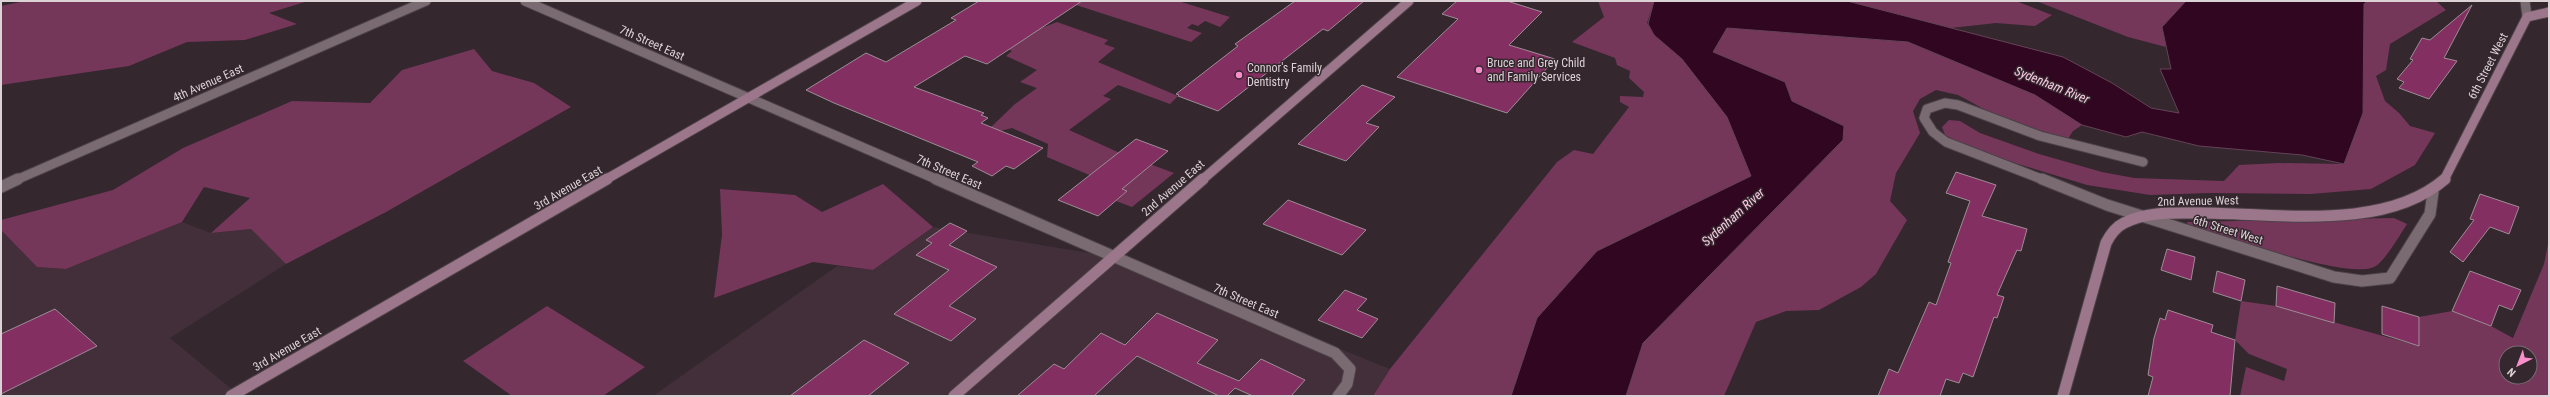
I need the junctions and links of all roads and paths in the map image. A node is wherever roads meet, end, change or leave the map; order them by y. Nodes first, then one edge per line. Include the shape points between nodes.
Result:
1 (426, 1) edge
2 (525, 1) edge
3 (917, 1) edge
4 (1409, 1) edge
5 (2525, 1) edge
6 (2549, 12) edge
7 (2527, 17) junction
8 (749, 99) junction
9 (2144, 162) dead end
10 (1, 187) edge
11 (2433, 192) junction
12 (2141, 217) junction
13 (1113, 257) junction
14 (231, 396) edge
15 (954, 396) edge
16 (1338, 396) edge
17 (2063, 396) edge

1 - 10 street, 4th Avenue East
2 - 8 street, 7th Street East
3 - 8 street, 3rd Avenue East
4 - 13 street, 2nd Avenue East
5 - 7 street
6 - 7 street
7 - 11 street, 6th Street West via 2445,180
8 - 13 street, 7th Street East
8 - 14 street, 3rd Avenue East
9 - 12 street, 6th Street West via 2040,136 1958,105 1945,103 1926,109 1924,118 1933,132 1946,142
11 - 12 street, 2nd Avenue West via 2410,202 2386,208 2336,214 2178,213
11 - 12 street, 6th Street West via 2430,214 2390,278 2376,282 2357,282 2334,277
12 - 17 street, 2nd Avenue West via 2123,224 2112,232 2106,243
13 - 15 street, 2nd Avenue East
13 - 16 street, 7th Street East via 1335,353 1350,369 1350,378

